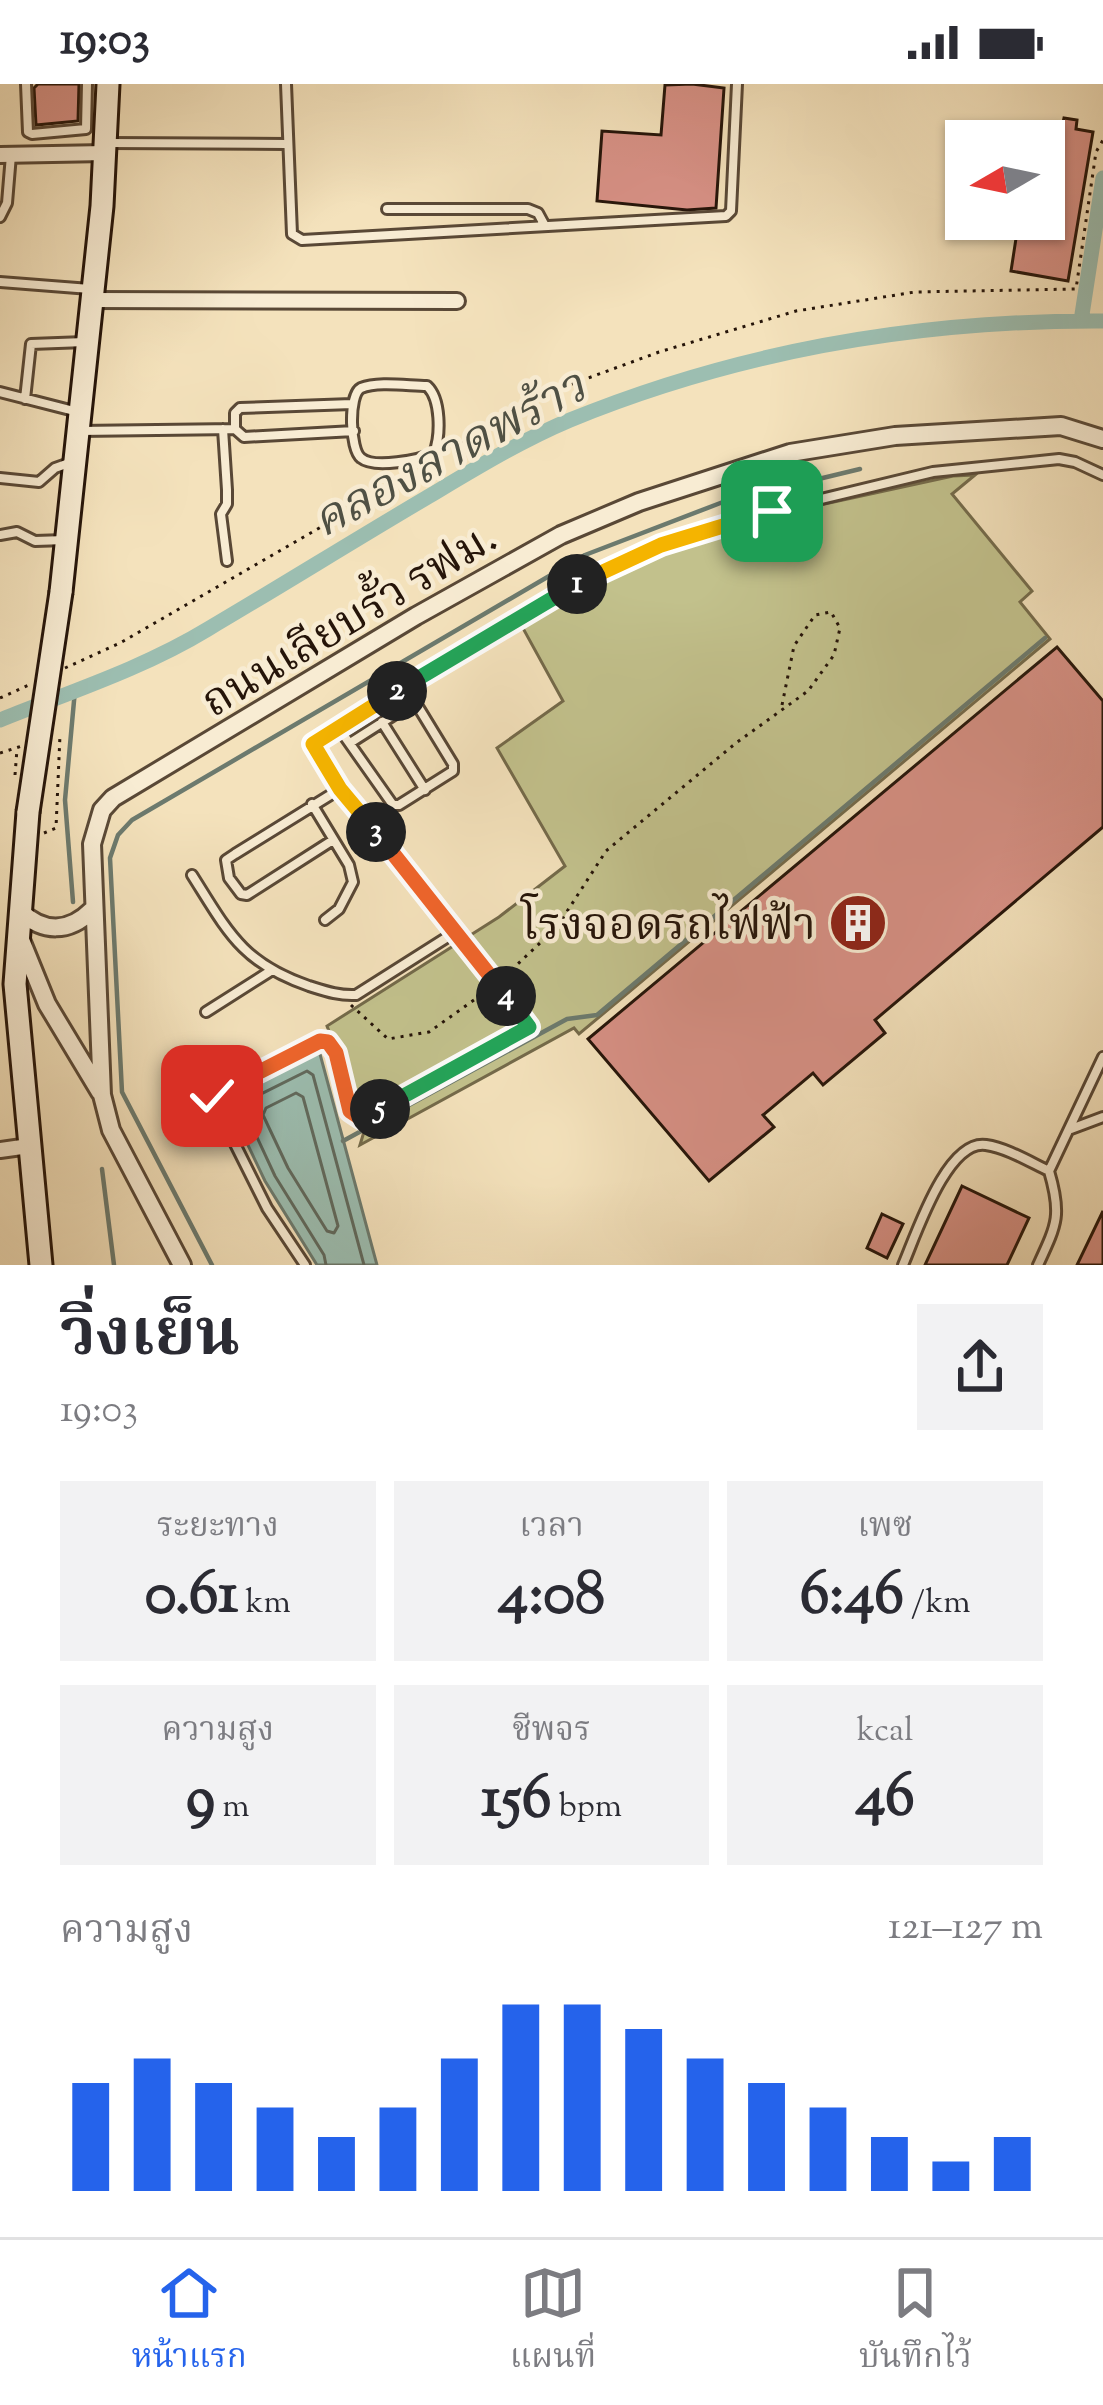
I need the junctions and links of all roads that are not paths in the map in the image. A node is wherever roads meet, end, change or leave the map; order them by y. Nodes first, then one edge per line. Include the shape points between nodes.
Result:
1 (26, 84) edge
2 (87, 84) edge
3 (108, 84) edge
4 (286, 84) edge
5 (737, 84) edge
6 (97, 109) junction
7 (287, 144) junction
8 (106, 148) junction
9 (5, 155) edge
10 (387, 209) dead end
11 (0, 217) edge
12 (545, 226) junction
13 (0, 282) edge
14 (91, 295) junction
15 (457, 301) dead end
16 (86, 342) junction
17 (0, 392) edge
18 (26, 399) junction
19 (352, 404) junction
20 (79, 422) junction
21 (223, 429) junction
22 (235, 429) junction
23 (354, 431) junction
24 (1103, 439) edge
25 (75, 463) junction
26 (1103, 475) edge
27 (0, 478) edge
28 (0, 535) edge
29 (67, 540) junction
30 (227, 561) dead end
31 (382, 722) junction
32 (338, 727) junction
33 (350, 742) junction
34 (340, 789) junction
35 (425, 790) junction
36 (312, 804) junction
37 (333, 840) junction
38 (192, 875) dead end
39 (92, 910) junction
40 (325, 920) dead end
41 (19, 922) junction
42 (457, 932) junction
43 (269, 972) junction
44 (206, 1012) dead end
45 (1103, 1057) edge
46 (102, 1095) junction
47 (1103, 1118) edge
48 (1068, 1130) junction
49 (29, 1146) junction
50 (0, 1150) edge
51 (1049, 1171) junction
52 (41, 1265) edge
53 (182, 1265) edge
54 (305, 1265) edge
55 (903, 1265) edge
56 (1038, 1265) edge

1 - 6 lane via 28,133 81,133
2 - 6 lane
3 - 6 main road
4 - 7 lane
5 - 12 lane via 729,215
6 - 8 main road
7 - 8 lane
7 - 12 lane via 295,238
8 - 9 street
8 - 14 main road
9 - 11 lane via 8,203
10 - 12 lane via 527,209
13 - 14 lane
14 - 15 street
14 - 16 main road
16 - 18 lane via 31,344
16 - 20 main road
17 - 18 lane
18 - 20 lane
19 - 22 lane via 240,408
19 - 23 lane
19 - 23 lane via 362,388 428,386 437,445 426,457 372,463 358,456
20 - 21 lane
20 - 25 main road
21 - 22 lane
21 - 30 lane
22 - 23 lane via 244,437
24 - 39 street, ถนนเลียบรั้ว รฟม. via 1060,426 895,436 790,453 561,535 113,798 92,844
25 - 27 lane via 39,482
25 - 29 main road
26 - 32 lane via 1059,460 933,472 722,524 561,592
28 - 29 lane
29 - 41 main road, bridge
31 - 33 lane
31 - 35 lane
31 - 35 lane via 413,705 424,713 453,769
32 - 33 lane
32 - 34 lane via 313,744
33 - 35 lane via 393,805
34 - 36 lane
34 - 42 lane
36 - 37 lane
36 - 37 lane via 226,860 230,878 241,894 253,893
37 - 40 lane via 353,882
38 - 43 lane via 227,930
39 - 41 street via 56,928
39 - 46 street, ถนนเลียบรั้ว รฟม.
41 - 46 street via 47,1004
41 - 49 main road via 15,984
42 - 43 lane via 356,994
42 - 54 lane via 529,1027 362,1119 350,1111 328,1042 212,1096
43 - 44 lane
45 - 48 lane
46 - 53 street, ถนนเลียบรั้ว รฟม. via 111,1130
47 - 48 lane
48 - 51 lane
49 - 50 street
49 - 52 main road
51 - 55 lane via 991,1146 967,1149 945,1172
51 - 56 lane via 1058,1219

